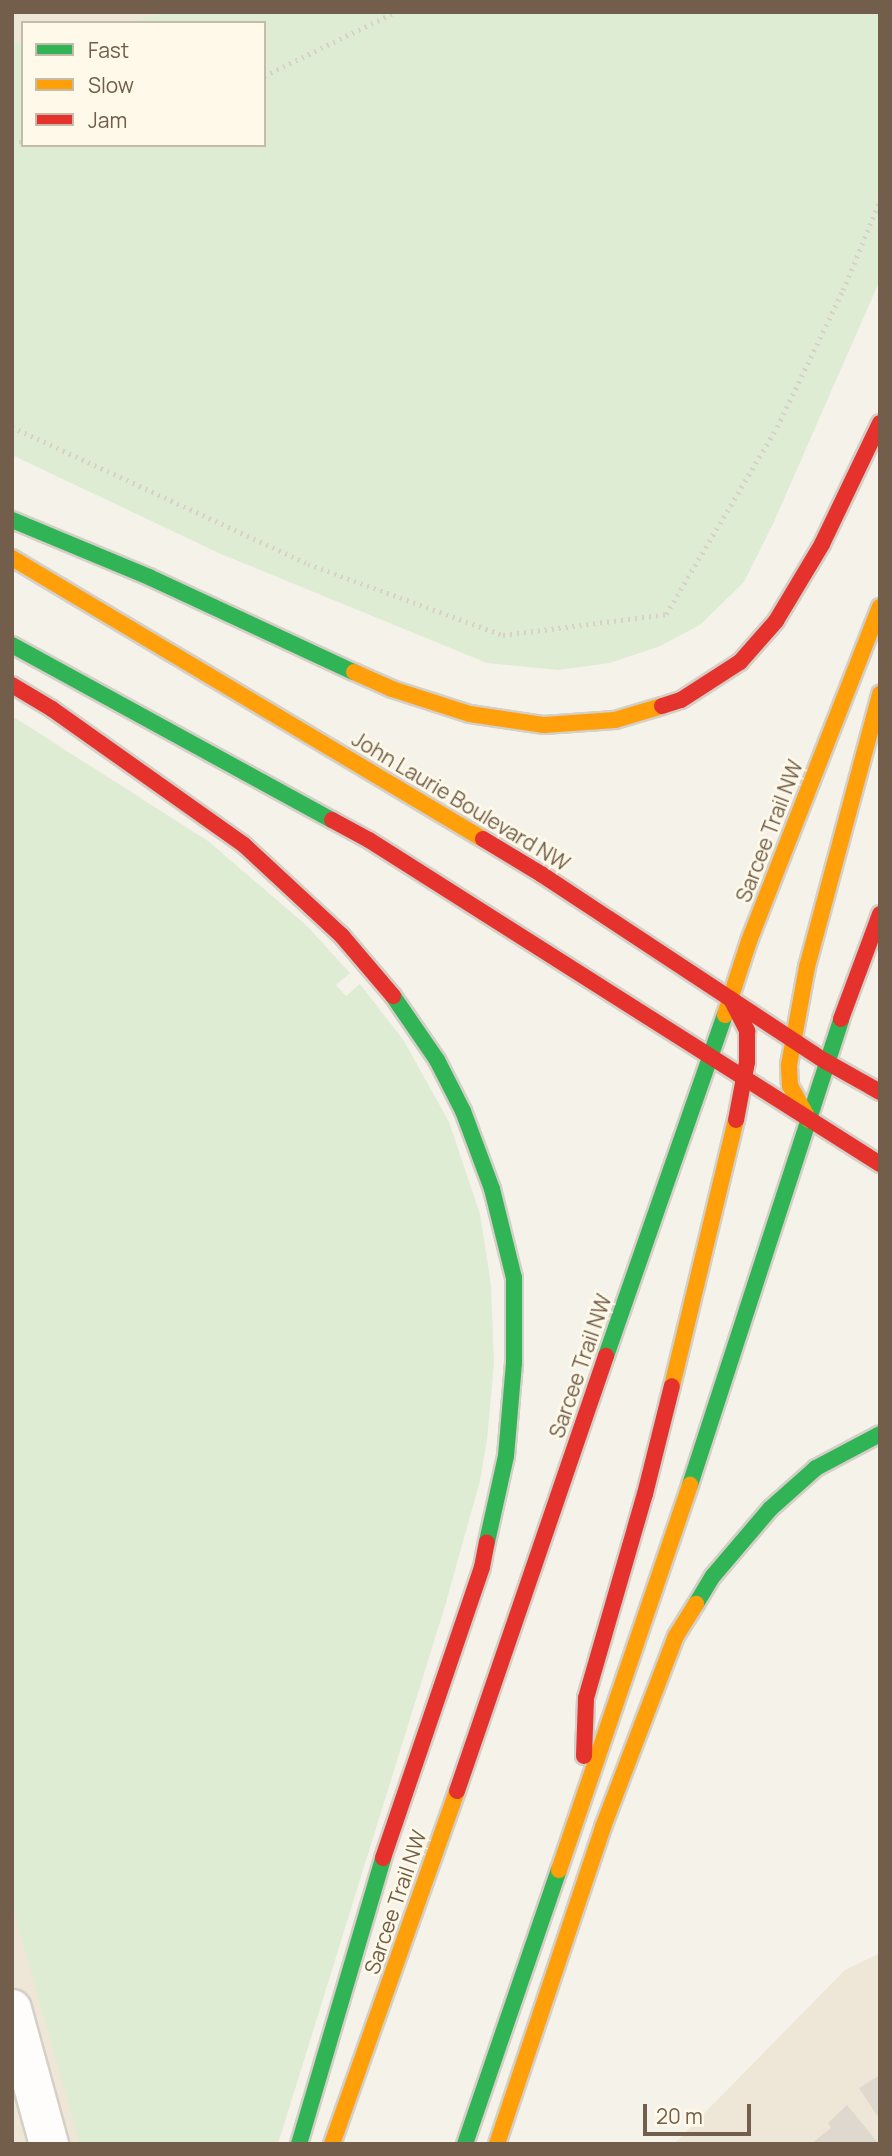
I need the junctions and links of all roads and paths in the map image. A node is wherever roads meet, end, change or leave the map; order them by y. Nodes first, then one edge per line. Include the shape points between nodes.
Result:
1 (395, 12) edge
2 (266, 75) edge
3 (880, 200) edge
4 (880, 423) edge
5 (12, 427) edge
6 (12, 520) edge
7 (12, 558) edge
8 (880, 607) edge
9 (12, 645) edge
10 (12, 685) edge
11 (880, 694) edge
12 (880, 914) edge
13 (731, 999) junction
14 (795, 1041) junction
15 (712, 1057) junction
16 (825, 1061) junction
17 (744, 1078) junction
18 (880, 1092) edge
19 (809, 1120) junction
20 (880, 1164) edge
21 (880, 1434) edge
22 (583, 1796) junction
23 (12, 2009) edge
24 (49, 2144) edge
25 (299, 2144) edge
26 (332, 2144) edge
27 (465, 2144) edge
28 (497, 2144) edge

1 - 2 path
3 - 5 path via 843,290 776,427 666,614 503,635 308,564
4 - 6 main road via 822,544 776,621 740,662 681,700 615,720 544,725 470,714 391,689
7 - 13 main road, John Laurie Boulevard NW via 541,874
8 - 13 main road, Sarcee Trail NW via 749,941
9 - 15 main road via 369,840
10 - 25 main road via 244,845 342,936 406,1012 463,1111 492,1189 514,1278 514,1363 506,1456 482,1567 387,1846
11 - 14 main road via 807,967
12 - 16 main road
13 - 14 main road, John Laurie Boulevard NW
13 - 15 main road, Sarcee Trail NW
13 - 17 main road via 747,1031
14 - 16 main road, John Laurie Boulevard NW
14 - 19 main road via 790,1086
15 - 17 main road
15 - 26 main road, Sarcee Trail NW
16 - 18 main road, John Laurie Boulevard NW
16 - 19 main road
17 - 19 main road
17 - 22 main road via 645,1494 586,1698
19 - 20 main road
19 - 22 main road
21 - 28 main road via 816,1468 771,1509 713,1577 676,1636 603,1827
22 - 27 main road
23 - 24 street

